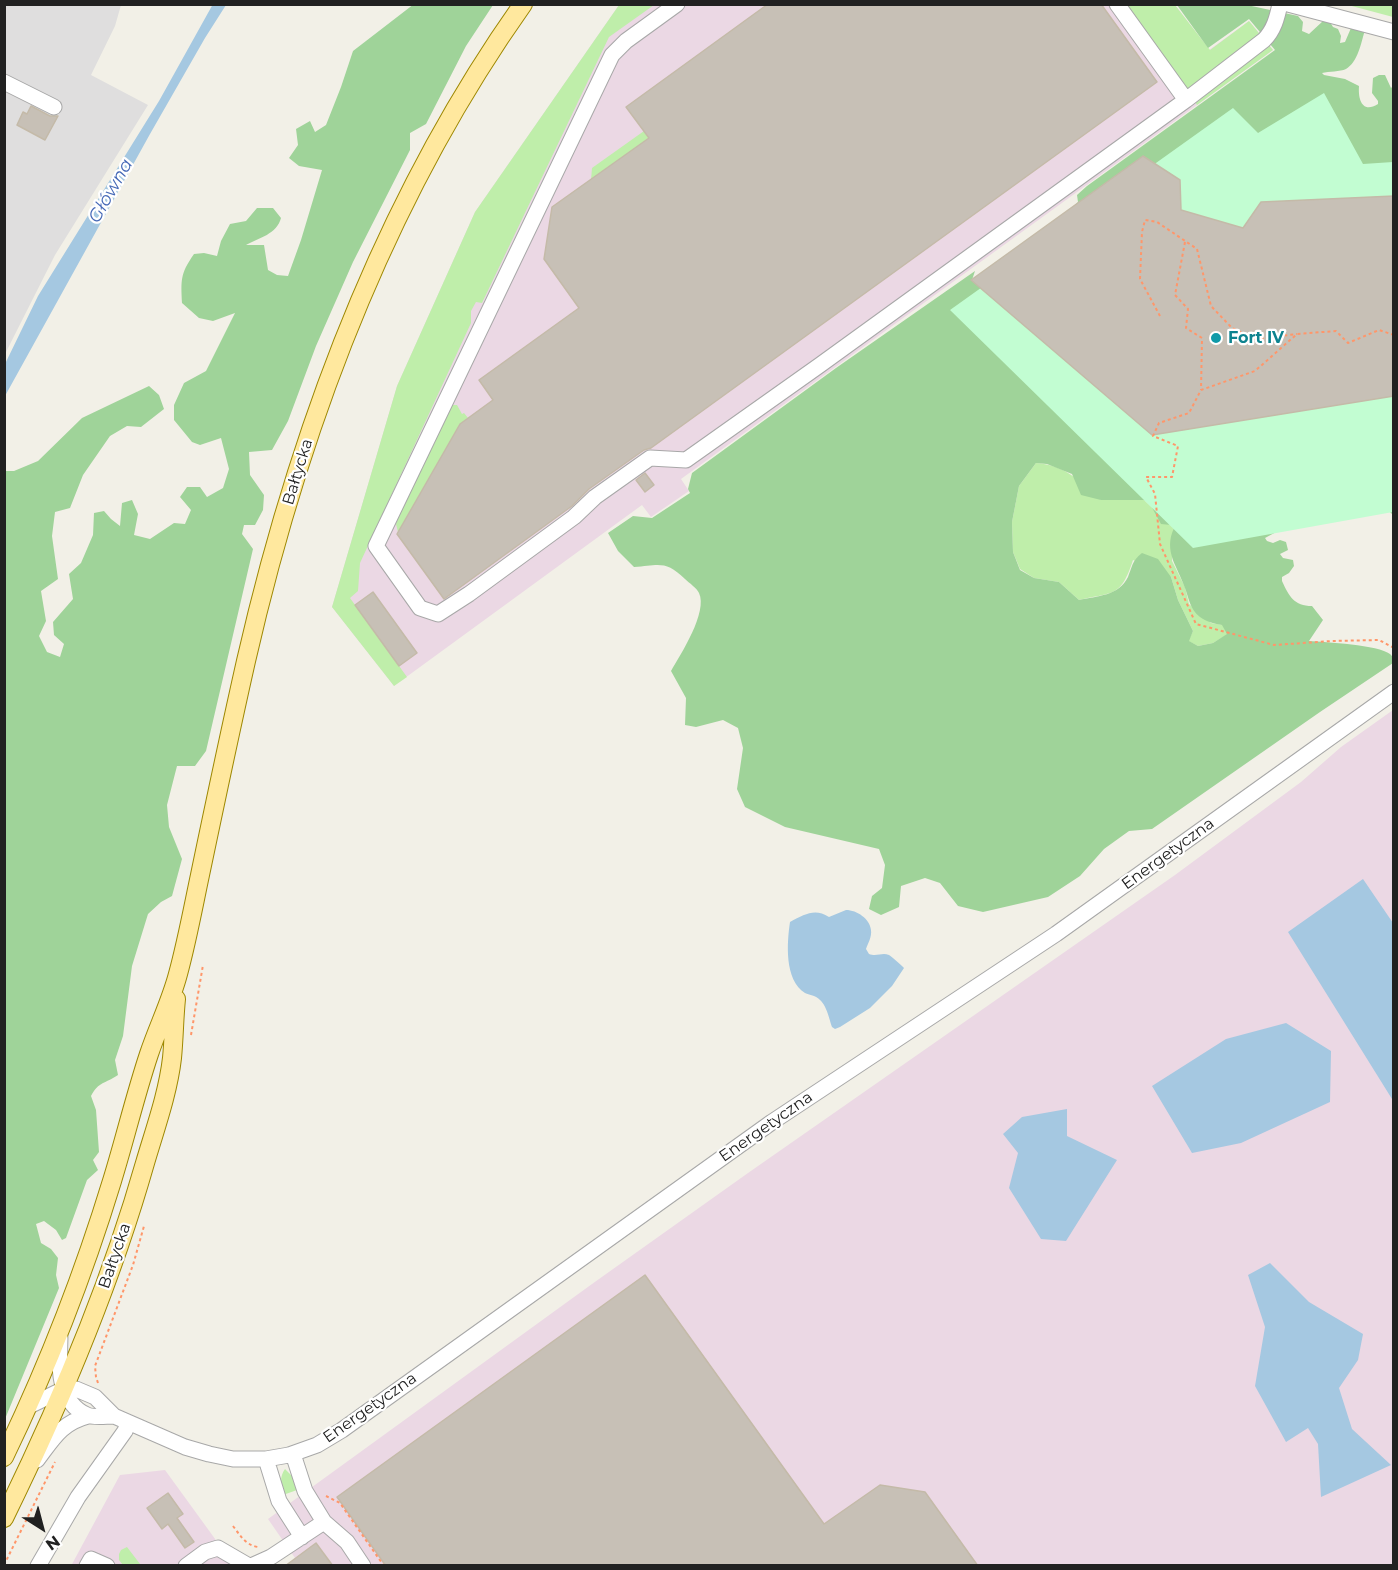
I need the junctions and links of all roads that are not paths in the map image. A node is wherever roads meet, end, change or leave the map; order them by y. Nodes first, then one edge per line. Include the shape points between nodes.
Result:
1 (523, 4) edge
2 (677, 4) edge
3 (1117, 4) edge
4 (1280, 4) edge
5 (1288, 4) edge
6 (1394, 32) edge
7 (4, 82) edge
8 (1186, 100) junction
9 (54, 107) dead end
10 (1394, 692) edge
11 (177, 979) junction
12 (60, 1328) junction
13 (64, 1389) junction
14 (27, 1407) junction
15 (88, 1416) junction
16 (121, 1420) junction
17 (293, 1454) junction
18 (4, 1457) edge
19 (267, 1459) junction
20 (26, 1474) junction
21 (4, 1518) edge
22 (324, 1522) junction
23 (302, 1537) junction
24 (218, 1548) junction
25 (38, 1566) edge
26 (87, 1566) edge
27 (107, 1566) edge
28 (186, 1566) edge
29 (227, 1566) edge
30 (250, 1566) edge
31 (363, 1566) edge

1 - 11 main road, Bałtycka via 454,112 408,196 363,294 315,416 246,658
2 - 8 street via 626,40 612,55 376,546 420,608 438,614 469,594 650,458 687,460
3 - 8 street
4 - 8 street via 1271,33
5 - 6 street
7 - 9 street
10 - 17 street, Energetyczna via 1056,934 772,1122 342,1430
11 - 12 main road, Bałtycka via 149,1052 105,1203
11 - 13 main road, Bałtycka via 172,1059 153,1135 117,1251
12 - 13 street via 59,1368
12 - 14 main road, Bałtycka
13 - 14 street
13 - 15 street via 71,1405
13 - 16 street via 95,1397
13 - 20 main road, Bałtycka
14 - 18 main road, Bałtycka
15 - 16 street
15 - 20 street via 67,1424
16 - 19 street, Energetyczna via 209,1454
16 - 25 street via 125,1431 78,1497
17 - 19 street, Energetyczna
17 - 22 street via 305,1491
19 - 23 street via 279,1501
20 - 21 main road, Bałtycka
22 - 23 street
22 - 31 street via 347,1542
23 - 30 street
24 - 28 street
24 - 29 street
24 - 30 street
26 - 27 street via 91,1559

